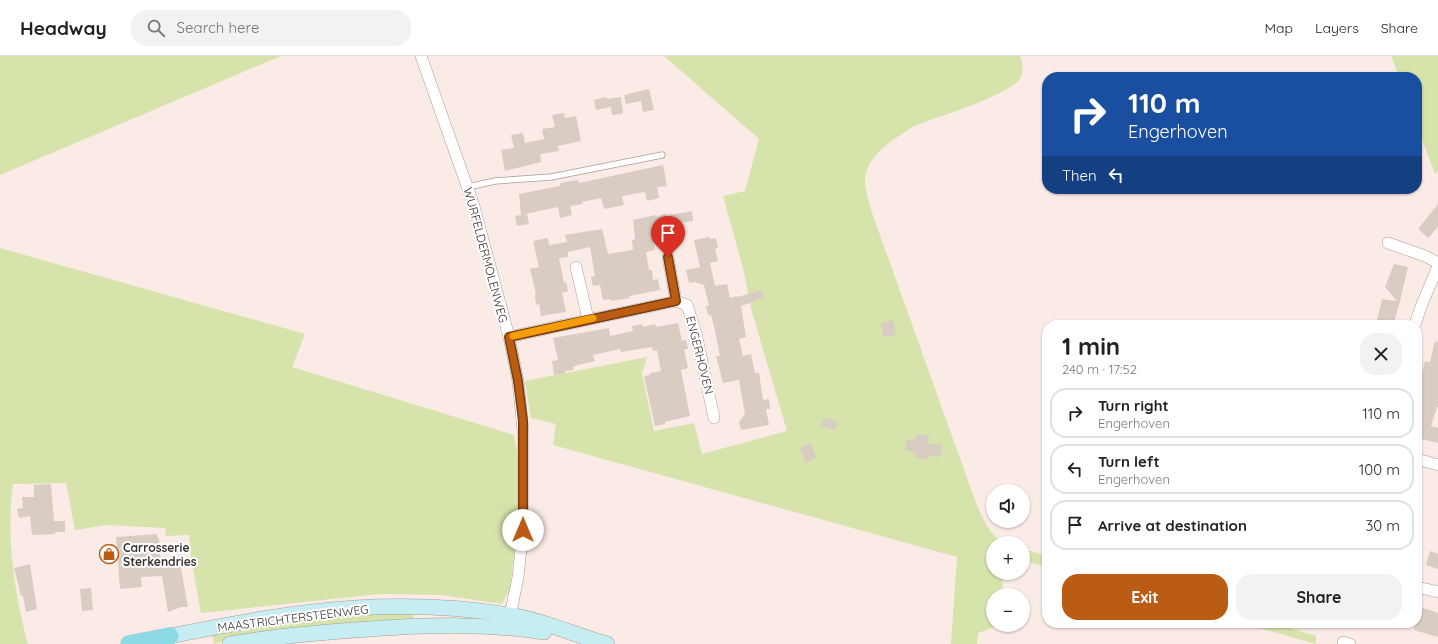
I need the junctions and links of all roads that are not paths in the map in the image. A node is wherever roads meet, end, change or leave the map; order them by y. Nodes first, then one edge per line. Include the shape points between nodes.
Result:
1 (422, 56) edge
2 (662, 155) dead end
3 (468, 188) junction
4 (1388, 243) dead end
5 (668, 257) dead end
6 (1438, 264) edge
7 (576, 266) dead end
8 (676, 301) junction
9 (588, 319) junction
10 (1417, 320) edge
11 (509, 337) junction
12 (714, 418) dead end
13 (1422, 460) edge
14 (1438, 465) edge
15 (1422, 588) edge
16 (1438, 592) edge
17 (428, 608) junction
18 (509, 621) junction
19 (429, 626) junction
20 (282, 640) edge
21 (171, 641) edge
22 (129, 644) edge
23 (230, 644) edge
24 (607, 644) edge

1 - 3 street, WURFELDERMOLENWEG
2 - 3 lane via 551,177 495,181
3 - 11 street, WURFELDERMOLENWEG
4 - 6 street via 1425,256
5 - 8 street
6 - 10 street
7 - 9 street
8 - 9 street
8 - 12 street, ENGERHOVEN via 687,305 696,333
9 - 11 street
11 - 18 street, WURFELDERMOLENWEG via 518,381 523,430 523,530 518,577
13 - 14 street
15 - 16 street
17 - 18 main road, MAASTRICHTERSTEENWEG
17 - 19 street
17 - 21 main road, MAASTRICHTERSTEENWEG via 355,608 265,619
18 - 19 main road, MAASTRICHTERSTEENWEG via 480,625
18 - 24 main road, MAASTRICHTERSTEENWEG via 556,626 574,635
19 - 20 main road, MAASTRICHTERSTEENWEG via 332,631
20 - 23 main road, MAASTRICHTERSTEENWEG
21 - 22 main road, MAASTRICHTERSTEENWEG

